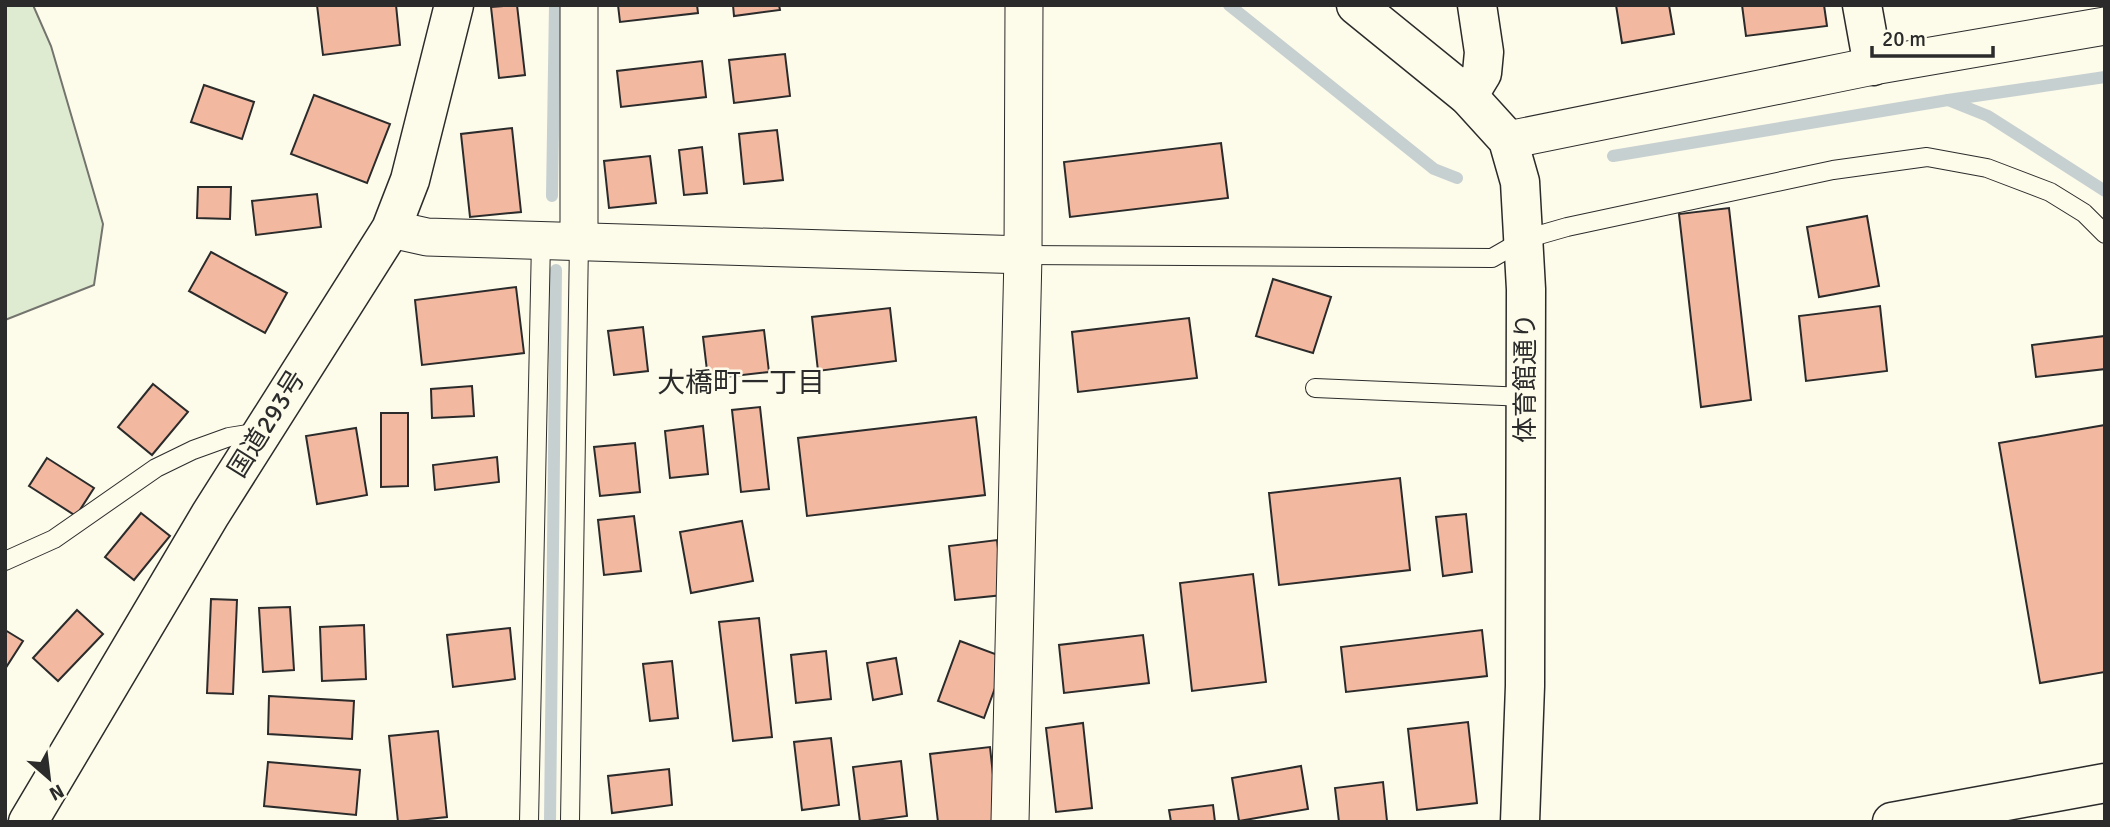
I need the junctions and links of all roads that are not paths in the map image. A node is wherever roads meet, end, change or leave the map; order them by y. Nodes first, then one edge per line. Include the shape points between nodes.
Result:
1 (454, 5) edge
2 (579, 5) edge
3 (1024, 5) edge
4 (1356, 5) edge
5 (1476, 5) edge
6 (1862, 5) edge
7 (2105, 26) edge
8 (1873, 66) junction
9 (1468, 96) junction
10 (1508, 141) junction
11 (391, 229) junction
12 (2105, 234) edge
13 (1525, 239) junction
14 (541, 241) junction
15 (579, 242) junction
16 (1023, 255) junction
17 (1315, 388) dead end
18 (1526, 397) junction
19 (263, 431) junction
20 (5, 561) edge
21 (2105, 783) edge
22 (28, 822) edge
23 (529, 822) edge
24 (570, 822) edge
25 (1010, 822) edge
26 (1520, 822) edge
27 (1892, 822) edge

1 - 11 main road, 国道293号 via 410,180
2 - 15 street
3 - 16 street
4 - 9 main road, 体育館通り
5 - 9 main road via 1484,52 1482,73
6 - 8 main road
7 - 8 street
8 - 10 street
9 - 10 main road, 体育館通り
10 - 13 main road, 体育館通り via 1520,182
11 - 14 street via 427,237
11 - 19 main road, 国道293号
12 - 13 lane via 2050,192 1987,168 1927,157 1833,170
13 - 16 lane via 1492,258
13 - 18 main road, 体育館通り
14 - 15 street
14 - 23 lane
15 - 16 street
15 - 24 lane
16 - 25 street
17 - 18 lane
18 - 26 main road, 体育館通り
19 - 20 lane via 229,437 156,468 54,539
19 - 22 main road, 国道293号
21 - 27 main road

